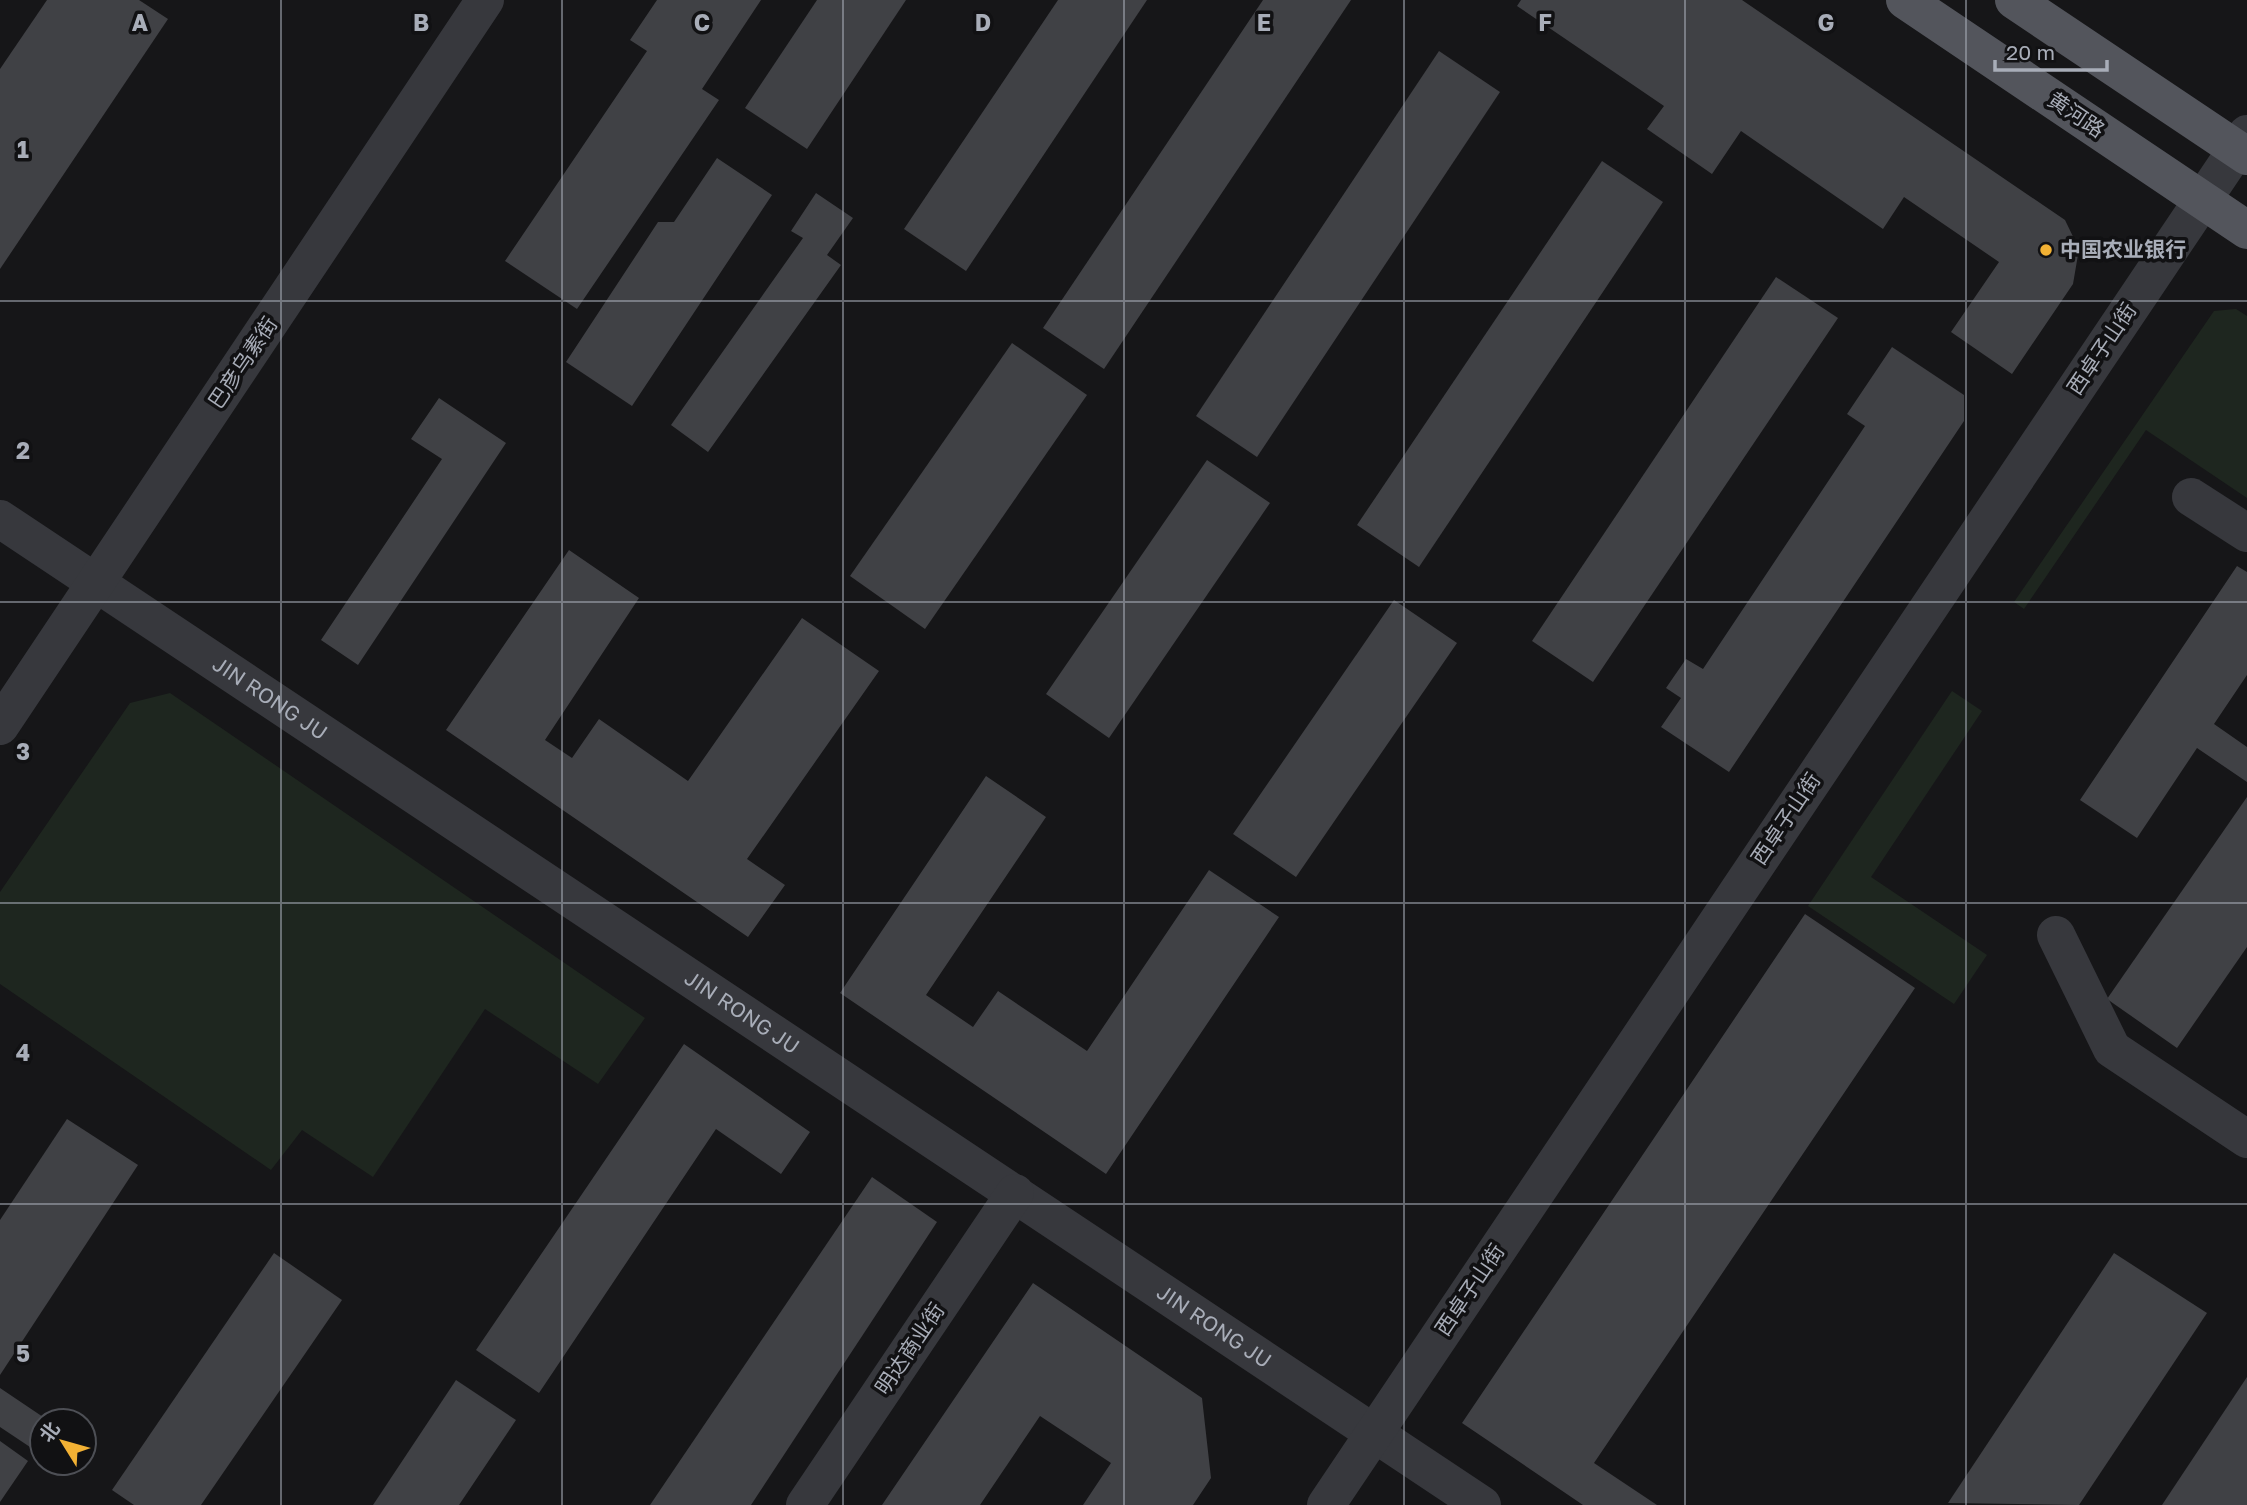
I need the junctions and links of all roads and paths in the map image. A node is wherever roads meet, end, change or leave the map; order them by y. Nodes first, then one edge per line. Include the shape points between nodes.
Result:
1 (461, 0) edge
2 (485, 0) edge
3 (1905, 0) edge
4 (2014, 0) edge
5 (2244, 146) edge
6 (2202, 200) junction
7 (2247, 230) edge
8 (2191, 497) dead end
9 (0, 519) edge
10 (2247, 533) edge
11 (88, 577) junction
12 (0, 690) edge
13 (0, 726) edge
14 (2056, 935) dead end
15 (2247, 1139) edge
16 (1015, 1194) junction
17 (1374, 1433) junction
18 (805, 1505) edge
19 (1325, 1505) edge
20 (1482, 1505) edge

1 - 11 street, 巴彦乌素街
2 - 11 street, 巴彦乌素街
3 - 6 main road, 黄河路
4 - 5 main road
5 - 6 street, 西卓子山街
6 - 7 main road, 黄河路
6 - 17 street, 西卓子山街
8 - 10 street
9 - 11 street, JIN RONG JU
11 - 12 street, 巴彦乌素街
11 - 13 street, 巴彦乌素街
11 - 16 street, JIN RONG JU
14 - 15 street via 2112,1049
16 - 17 street, JIN RONG JU
16 - 18 street, 明达商业街
17 - 19 street, 西卓子山街
17 - 20 street, JIN RONG JU

